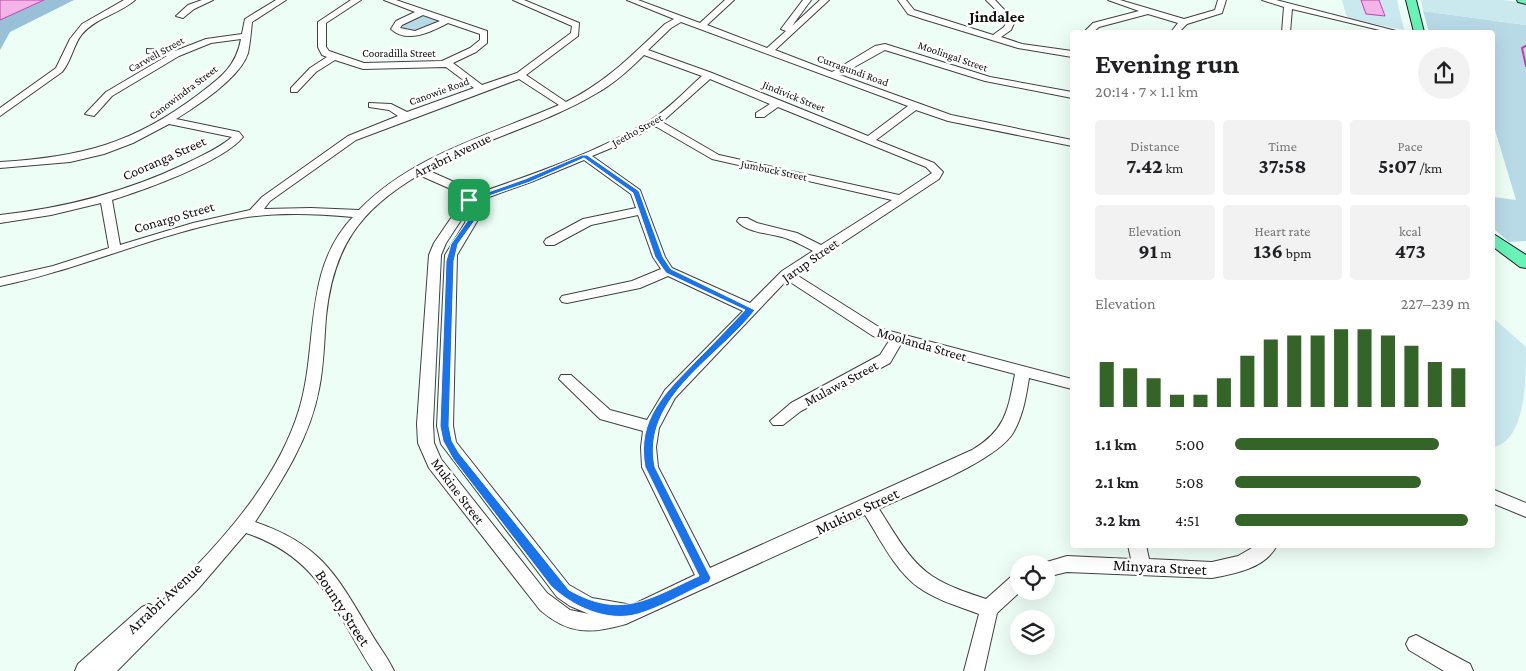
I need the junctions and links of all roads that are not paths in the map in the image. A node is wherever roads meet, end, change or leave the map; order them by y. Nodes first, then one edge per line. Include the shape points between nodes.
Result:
1 (130, 0) edge
2 (209, 0) edge
3 (357, 0) edge
4 (392, 0) edge
5 (517, 0) edge
6 (631, 0) edge
7 (730, 0) edge
8 (807, 0) edge
9 (825, 0) edge
10 (902, 0) edge
11 (979, 0) edge
12 (990, 0) edge
13 (1112, 0) edge
14 (1222, 0) edge
15 (1266, 0) edge
16 (1405, 0) edge
17 (1411, 0) edge
18 (1522, 0) edge
19 (1526, 1) edge
20 (262, 2) dead end
21 (278, 2) edge
22 (1288, 6) junction
23 (1149, 11) junction
24 (422, 12) junction
25 (180, 16) dead end
26 (680, 19) junction
27 (448, 20) junction
28 (1184, 22) junction
29 (700, 26) junction
30 (1008, 28) junction
31 (1091, 30) edge
32 (1177, 30) edge
33 (1286, 30) edge
34 (1388, 30) edge
35 (1412, 30) edge
36 (1418, 30) edge
37 (244, 36) junction
38 (994, 38) junction
39 (150, 51) dead end
40 (641, 51) junction
41 (765, 51) junction
42 (176, 54) junction
43 (1070, 54) edge
44 (333, 57) junction
45 (444, 64) junction
46 (520, 75) junction
47 (833, 75) junction
48 (709, 76) junction
49 (481, 89) junction
50 (294, 90) dead end
51 (1070, 95) edge
52 (777, 103) junction
53 (372, 105) dead end
54 (566, 106) junction
55 (915, 106) junction
56 (0, 113) edge
57 (90, 114) dead end
58 (760, 115) dead end
59 (406, 116) junction
60 (169, 121) junction
61 (656, 122) junction
62 (869, 140) junction
63 (1070, 143) edge
64 (584, 156) junction
65 (0, 165) edge
66 (418, 170) junction
67 (937, 170) joint
68 (106, 198) junction
69 (469, 200) junction
70 (900, 200) junction
71 (644, 210) junction
72 (254, 213) junction
73 (362, 214) junction
74 (0, 219) edge
75 (743, 221) dead end
76 (1495, 240) edge
77 (550, 242) dead end
78 (115, 250) junction
79 (821, 250) junction
80 (1526, 263) edge
81 (668, 271) junction
82 (786, 274) junction
83 (0, 282) edge
84 (567, 299) dead end
85 (751, 310) junction
86 (898, 339) junction
87 (1023, 372) junction
88 (566, 379) dead end
89 (1070, 384) edge
90 (778, 421) dead end
91 (651, 427) junction
92 (1495, 497) edge
93 (869, 507) junction
94 (1526, 510) edge
95 (243, 525) junction
96 (1138, 548) edge
97 (1265, 548) edge
98 (1142, 566) junction
99 (1055, 567) edge
100 (706, 578) junction
101 (1010, 589) edge
102 (646, 607) junction
103 (989, 609) junction
104 (1416, 644) dead end
105 (85, 671) edge
106 (103, 671) edge
107 (384, 671) edge
108 (974, 671) edge
109 (1463, 671) edge

1 - 56 street via 83,28 73,40 67,59 59,70
2 - 25 street via 191,7
3 - 44 street via 322,22 324,53
4 - 24 street
5 - 46 street, Canowie Road via 571,22 577,30
6 - 26 street, Curragundi Road
7 - 29 street
8 - 41 street
9 - 41 street
10 - 38 street via 911,12
11 - 30 street
12 - 30 street via 1011,22
13 - 23 street
14 - 28 street via 1219,11
15 - 22 street
16 - 35 main road
17 - 36 main road
18 - 19 main road
20 - 21 street
21 - 37 street, Canowindra Street via 248,21
22 - 33 street
22 - 34 street
23 - 28 street
23 - 31 street via 1103,23
24 - 27 street
24 - 27 street via 399,23 395,29 413,33 427,31
26 - 29 street, Curragundi Road
26 - 40 street, Arrabri Avenue
27 - 45 street via 478,31 485,38 473,50
28 - 32 street
29 - 41 street, Curragundi Road
30 - 38 street
37 - 42 street, Carwell Street via 209,41
37 - 60 street, Canowindra Street via 243,54 237,66
38 - 43 street
39 - 42 street
40 - 48 street, Jindivick Street
40 - 54 street, Arrabri Avenue via 608,81
41 - 47 street, Curragundi Road
42 - 57 street, Carwell Street via 109,94
44 - 45 street, Cooradilla Street via 363,66
44 - 50 street via 313,70
45 - 49 street, Cooradilla Street
46 - 49 street, Canowie Road
46 - 54 street
47 - 51 street, Moolingal Street via 885,47 988,79
47 - 55 street, Curragundi Road
48 - 52 street, Jindivick Street
48 - 61 street, Jeetho Street
49 - 59 street, Canowie Road
52 - 58 street
52 - 62 street, Jindivick Street
53 - 59 street via 391,107
54 - 66 street, Arrabri Avenue via 473,143
55 - 62 street
55 - 63 street, Curragundi Road via 963,122
59 - 72 street, Canowie Road via 334,148 266,199
60 - 65 street, Canowindra Street via 142,137 87,156
60 - 68 street, Cooranga Street via 238,137 185,169 141,188
61 - 64 street, Jeetho Street
61 - 70 street, Jumbuck Street via 716,157
62 - 67 street, Jindivick Street
64 - 69 street, Jeetho Street
64 - 71 street via 636,192
66 - 69 street via 459,188
66 - 73 street, Arrabri Avenue
67 - 70 street, Jarup Street via 935,177
68 - 74 street, Cooranga Street
68 - 78 street
69 - 102 street, Mukine Street via 475,206 474,216 455,244 450,261 445,426 449,444 566,594 584,604 606,610 622,612
69 - 102 street, Mukine Street via 434,255 425,424 429,452 541,599 555,611 572,620 589,623
70 - 79 street, Jarup Street
71 - 77 street via 587,222
71 - 81 street via 659,257
72 - 73 street, Conargo Street via 320,211
72 - 78 street, Conargo Street via 227,217
73 - 95 street, Arrabri Avenue via 341,241 327,268 307,411 290,451
75 - 79 street via 793,236
76 - 80 main road
78 - 83 street, Conargo Street via 74,265
79 - 82 street, Jarup Street
81 - 84 street via 634,285
81 - 85 street
82 - 85 street, Jarup Street
82 - 86 street, Moolanda Street via 864,326
85 - 91 street, Jarup Street via 670,394
86 - 87 street, Moolanda Street
86 - 90 street, Mulawa Street via 885,359 796,407
87 - 89 street, Moolanda Street
87 - 93 street, Mukine Street via 1015,412 995,444
88 - 91 street via 605,415
91 - 100 street, Jarup Street via 647,450 650,467
92 - 94 street
93 - 100 street, Mukine Street
93 - 103 street via 919,577
95 - 105 street, Arrabri Avenue
95 - 106 street, Arrabri Avenue via 204,571
95 - 107 street, Bounty Street via 277,537 313,563
96 - 98 street
97 - 98 street, Minyara Street via 1231,568
98 - 99 street, Minyara Street via 1068,564
100 - 102 street, Mukine Street
101 - 103 street
103 - 108 street
104 - 109 street

